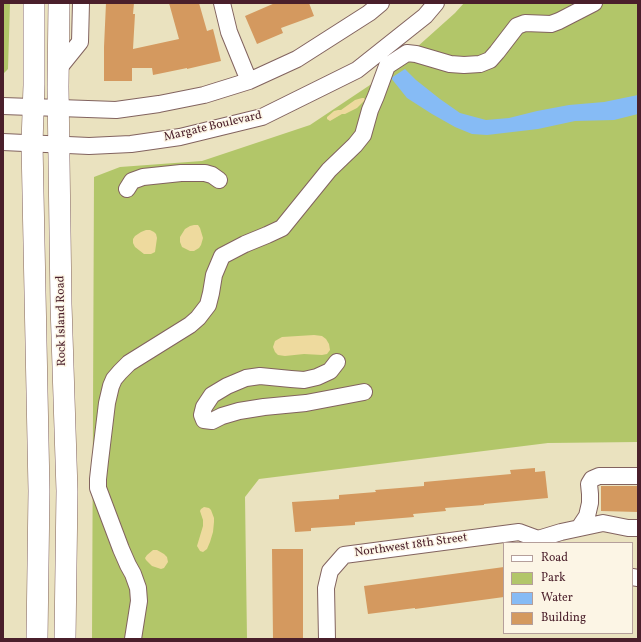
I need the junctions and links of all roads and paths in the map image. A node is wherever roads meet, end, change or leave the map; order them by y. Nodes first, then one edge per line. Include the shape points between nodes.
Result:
1 (34, 3) edge
2 (59, 3) edge
3 (81, 3) edge
4 (222, 3) edge
5 (381, 3) edge
6 (436, 3) edge
7 (594, 3) edge
8 (59, 68) junction
9 (249, 81) junction
10 (3, 106) edge
11 (33, 107) junction
12 (58, 108) junction
13 (3, 142) edge
14 (32, 143) junction
15 (59, 144) junction
16 (219, 180) dead end
17 (127, 189) dead end
18 (337, 362) dead end
19 (364, 392) dead end
20 (638, 476) edge
21 (579, 528) junction
22 (638, 528) edge
23 (539, 541) edge
24 (37, 639) edge
25 (65, 639) edge
26 (133, 639) edge
27 (327, 639) edge

1 - 11 main road
2 - 8 main road, Rock Island Road
3 - 8 street via 80,42
4 - 9 street via 229,32
5 - 9 street via 370,13 297,59
6 - 15 street, Margate Boulevard via 425,16 357,70 262,117 180,137 131,144
7 - 26 street via 555,22 525,23 517,26 490,60 480,64 450,64 407,53 387,66 363,135 355,145 325,174 282,228 222,256 214,275 208,305 198,318 129,363 114,379 107,403 98,488 138,588 139,601
8 - 12 main road, Rock Island Road
9 - 12 street via 204,96 159,104 116,110
10 - 11 street
11 - 12 street
11 - 14 main road
12 - 15 main road, Rock Island Road
13 - 14 street, Margate Boulevard
14 - 15 street, Margate Boulevard
14 - 24 main road via 39,491
15 - 25 main road, Rock Island Road via 67,491
16 - 17 street via 205,173 181,173 143,177 132,181
18 - 19 street via 324,374 304,380 260,376 246,378 227,386 212,395 204,407 204,420 212,421 239,411 306,403
20 - 21 street via 600,476 592,479 589,484 590,503 587,516
21 - 22 street via 603,524
21 - 23 street
23 - 27 street, Northwest 18th Street via 519,532 344,555 330,571 326,588

